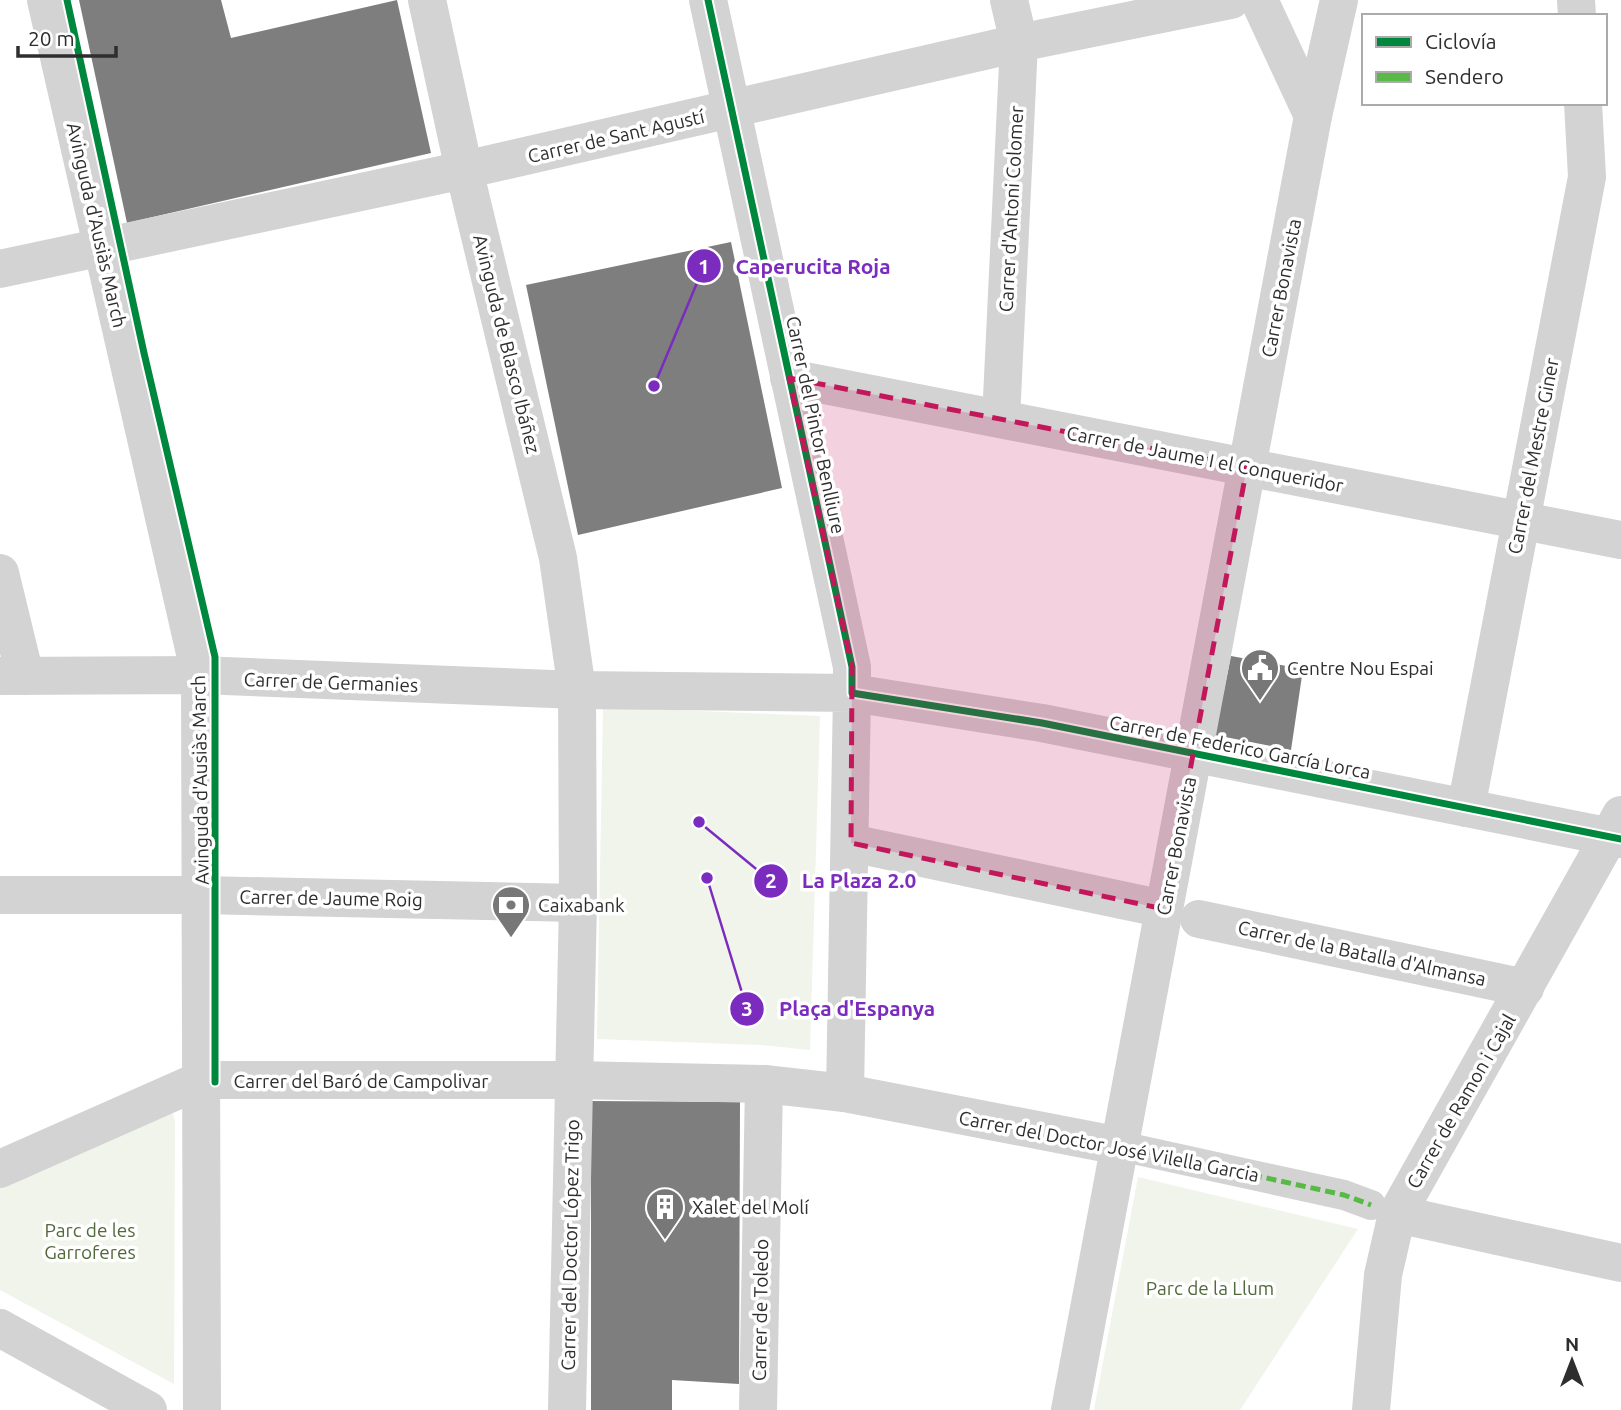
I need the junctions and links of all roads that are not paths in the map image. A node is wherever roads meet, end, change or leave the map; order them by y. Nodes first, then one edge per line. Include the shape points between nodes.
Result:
1 (46, 0) edge
2 (427, 0) edge
3 (708, 0) edge
4 (1009, 0) edge
5 (1231, 0) edge
6 (1259, 0) edge
7 (1339, 0) edge
8 (1018, 43) junction
9 (1583, 105) edge
10 (733, 109) junction
11 (1313, 116) junction
12 (464, 170) junction
13 (102, 246) junction
14 (0, 269) edge
15 (789, 378) junction
16 (1001, 419) junction
17 (1247, 467) junction
18 (1520, 520) junction
19 (1621, 540) edge
20 (0, 573) edge
21 (200, 675) junction
22 (12, 676) edge
23 (577, 690) junction
24 (852, 693) junction
25 (1193, 754) junction
26 (1466, 808) junction
27 (1617, 830) edge
28 (851, 843) junction
29 (0, 895) edge
30 (201, 895) junction
31 (578, 903) junction
32 (1182, 914) junction
33 (1525, 988) junction
34 (201, 1080) junction
35 (573, 1080) junction
36 (764, 1084) junction
37 (845, 1093) junction
38 (1120, 1146) junction
39 (0, 1169) edge
40 (1384, 1209) junction
41 (1621, 1263) edge
42 (0, 1328) edge
43 (148, 1410) edge
44 (202, 1410) edge
45 (566, 1410) edge
46 (758, 1410) edge
47 (1070, 1410) edge
48 (1371, 1410) edge

1 - 13 street, Avinguda d'Ausiàs March
2 - 12 street, Avinguda de Blasco Ibáñez
3 - 10 street, Carrer del Pintor Benlliure
4 - 8 street, Carrer d'Antoni Colomer
5 - 8 street, Carrer de Sant Agustí
6 - 11 street
7 - 11 street, Carrer Bonavista
8 - 10 street, Carrer de Sant Agustí
8 - 16 street, Carrer d'Antoni Colomer
9 - 18 street, Carrer del Mestre Giner via 1587,177
10 - 12 street, Carrer de Sant Agustí
10 - 15 street, Carrer del Pintor Benlliure
11 - 17 street, Carrer Bonavista
12 - 13 street, Carrer de Sant Agustí
12 - 23 street, Avinguda de Blasco Ibáñez via 558,558
13 - 14 street, Carrer de Sant Agustí
13 - 21 street, Avinguda d'Ausiàs March
15 - 16 street, Carrer de Jaume I el Conqueridor
15 - 24 street, Carrer del Pintor Benlliure via 852,667
16 - 17 street, Carrer de Jaume I el Conqueridor
17 - 18 street, Carrer de Jaume I el Conqueridor
17 - 25 street, Carrer Bonavista
18 - 19 street, Carrer de Jaume I el Conqueridor
18 - 26 street, Carrer del Mestre Giner
20 - 22 street
21 - 22 street, Carrer de Germanies
21 - 23 street, Carrer de Germanies
21 - 30 street, Avinguda d'Ausiàs March
23 - 24 street, Carrer de Germanies
23 - 31 street, Avinguda de Blasco Ibáñez
24 - 25 street, Carrer de Federico García Lorca via 1042,723
24 - 28 street, Carrer del Pintor Benlliure
25 - 26 street, Carrer de Federico García Lorca
25 - 32 street, Carrer Bonavista
26 - 27 street, Carrer de Federico García Lorca
27 - 33 street, Carrer de Ramon i Cajal
28 - 32 street, Carrer de la Batalla d'Almansa
28 - 37 street, Carrer del Pintor Benlliure
29 - 30 street, Carrer de Jaume Roig
30 - 31 street, Carrer de Jaume Roig
30 - 34 street, Avinguda d'Ausiàs March
31 - 35 street, Carrer del Doctor López Trigo
32 - 33 street, Carrer de la Batalla d'Almansa
32 - 38 street, Carrer Bonavista
33 - 40 street, Carrer de Ramon i Cajal
34 - 35 street, Carrer del Baró de Campolivar
34 - 39 street, Carrer del Baró de Campolivar
34 - 44 street, Avinguda d'Ausiàs March
35 - 36 street, Carrer del Baró de Campolivar
35 - 45 street, Carrer del Doctor López Trigo
36 - 37 street, Carrer del Doctor José Vilella Garcia
36 - 46 street, Carrer de Toledo
37 - 38 street, Carrer del Doctor José Vilella Garcia
38 - 40 street, Carrer del Doctor José Vilella Garcia via 1344,1195
38 - 47 street, Carrer Bonavista
40 - 41 street, Carrer del Doctor José Vilella Garcia
40 - 48 street, Carrer de Ramon i Cajal
42 - 43 street

